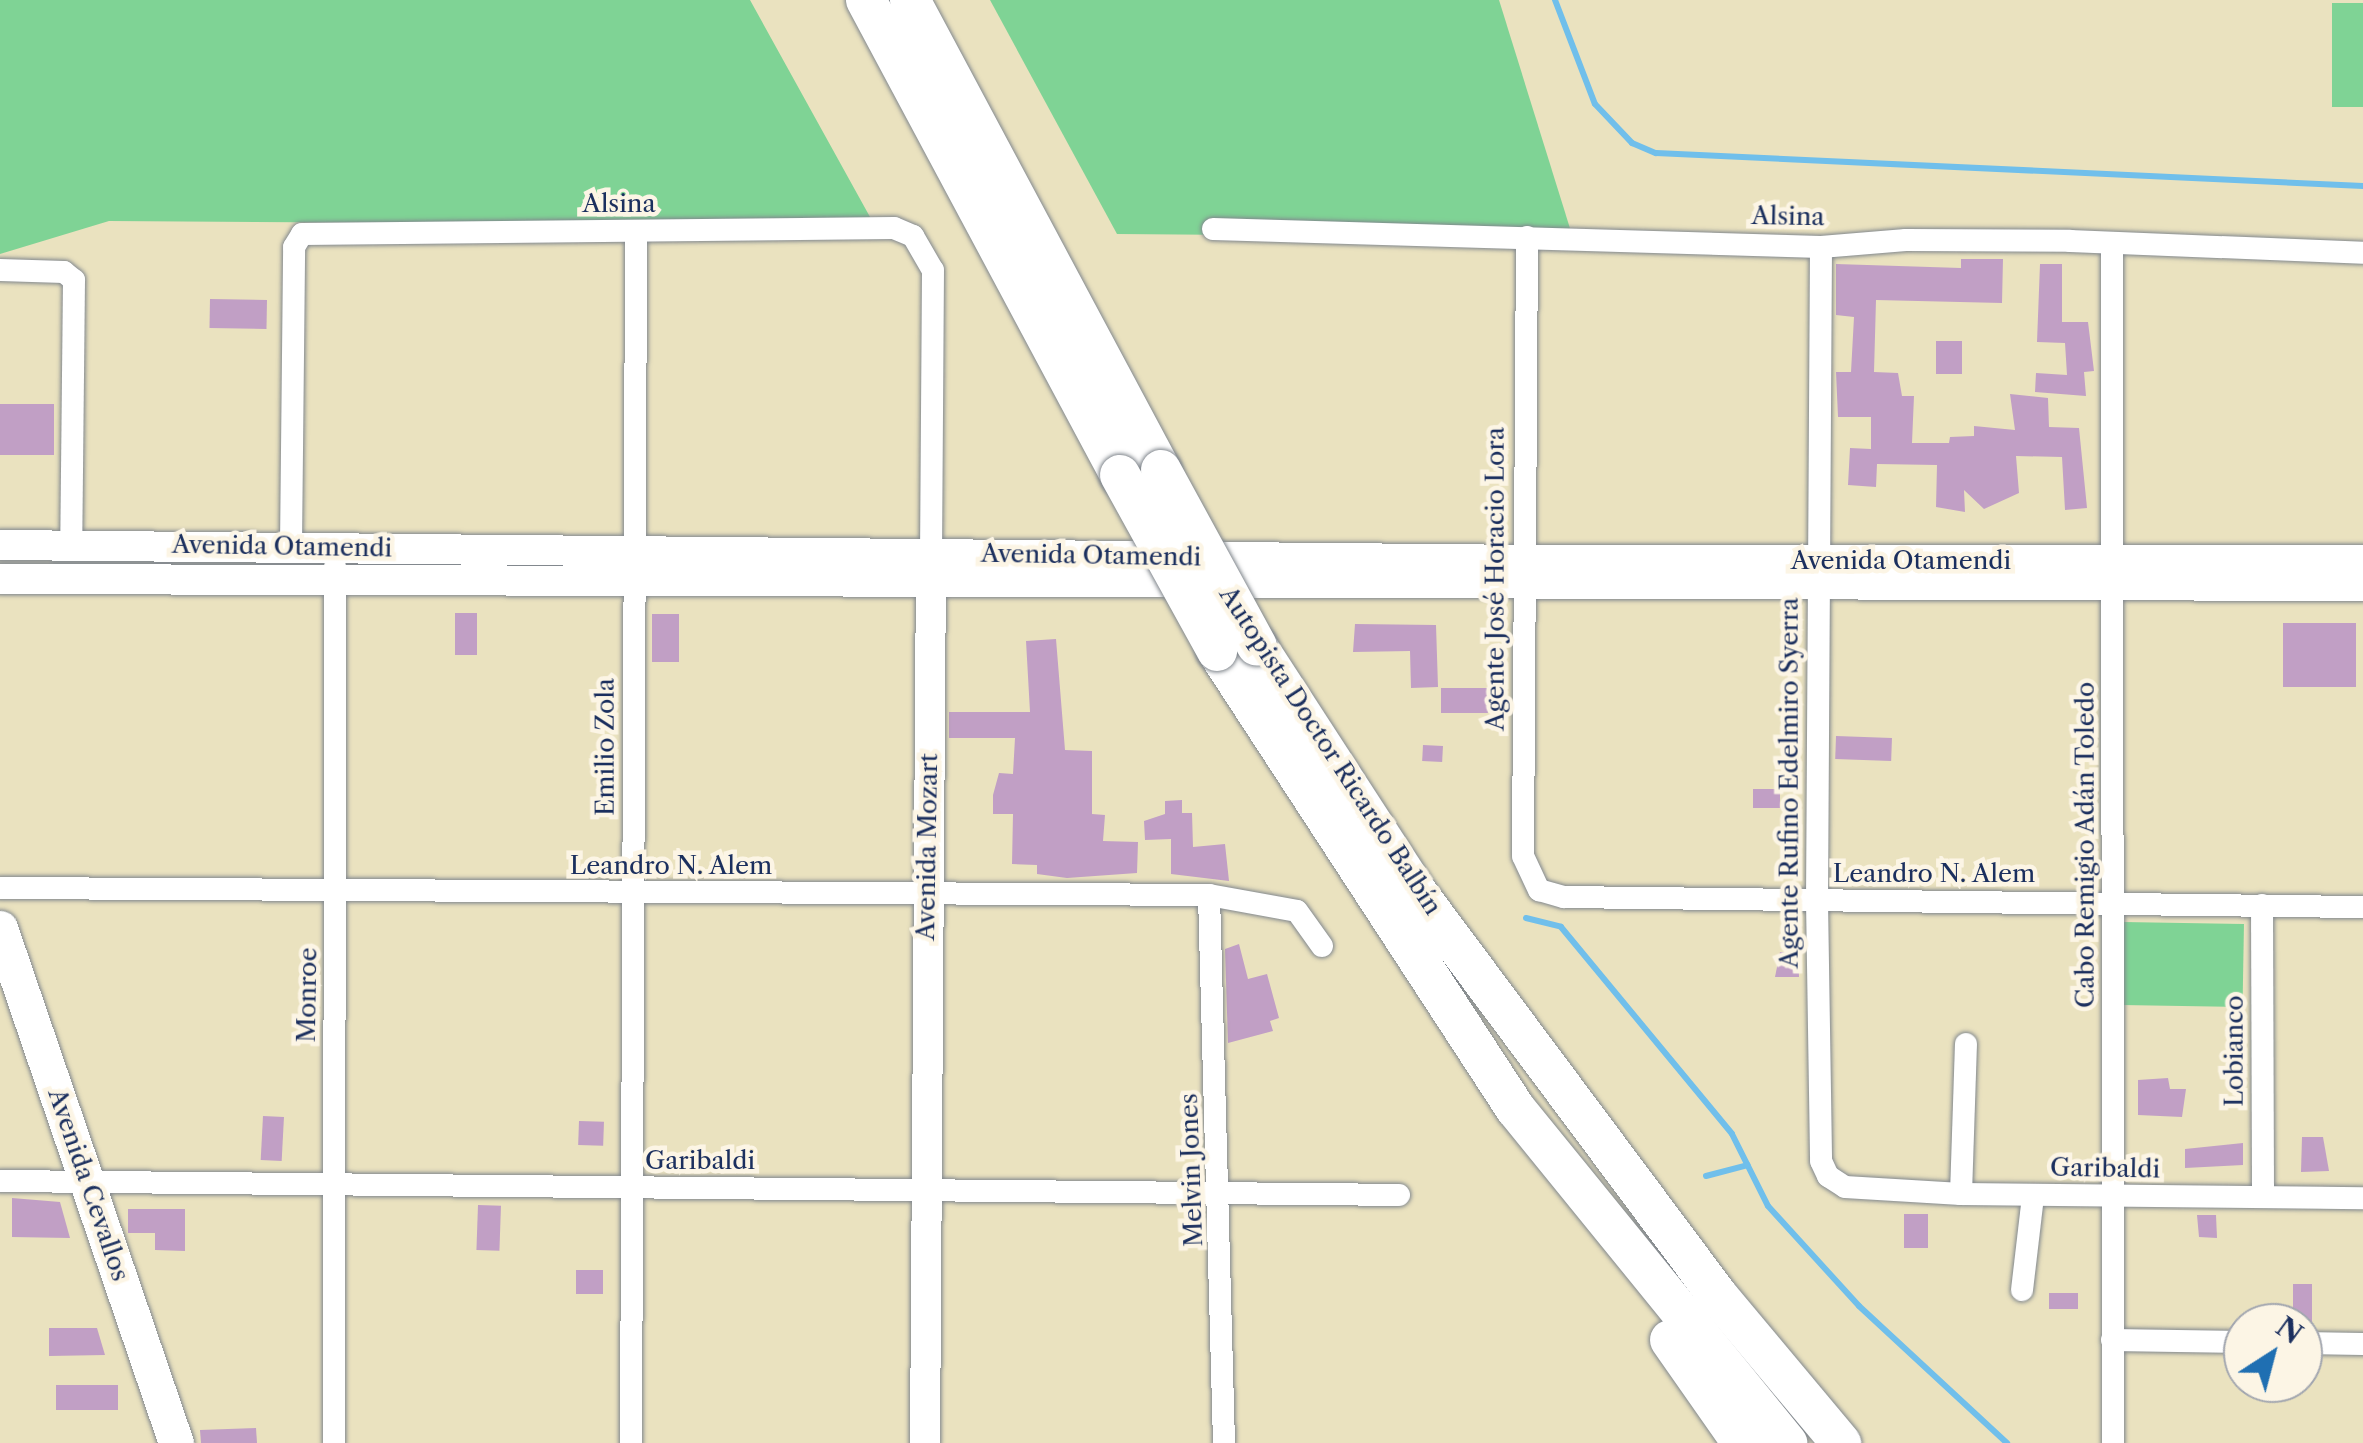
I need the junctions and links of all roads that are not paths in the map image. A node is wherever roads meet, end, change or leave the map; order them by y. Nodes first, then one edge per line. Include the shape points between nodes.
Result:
1 (866, 0) edge
2 (910, 0) edge
3 (1213, 229) dead end
4 (636, 232) junction
5 (1527, 237) junction
6 (2112, 246) junction
7 (1821, 247) junction
8 (927, 253) joint
9 (2363, 254) edge
10 (0, 270) edge
11 (71, 545) junction
12 (0, 546) edge
13 (291, 546) junction
14 (335, 548) junction
15 (2363, 560) edge
16 (634, 566) junction
17 (931, 568) junction
18 (1522, 571) junction
19 (1817, 572) junction
20 (2114, 574) junction
21 (0, 579) edge
22 (335, 581) junction
23 (2363, 586) edge
24 (0, 888) edge
25 (337, 890) junction
26 (926, 893) junction
27 (632, 894) junction
28 (1209, 895) junction
29 (1564, 897) joint
30 (1816, 901) junction
31 (2110, 903) junction
32 (2262, 906) junction
33 (2363, 906) edge
34 (0, 928) edge
35 (1322, 946) dead end
36 (1966, 1044) dead end
37 (1515, 1108) junction
38 (0, 1182) edge
39 (88, 1183) junction
40 (334, 1186) junction
41 (1845, 1187) joint
42 (632, 1188) junction
43 (926, 1190) junction
44 (1222, 1192) junction
45 (1962, 1194) junction
46 (1400, 1195) dead end
47 (2033, 1196) junction
48 (2263, 1197) junction
49 (2111, 1198) junction
50 (2363, 1198) edge
51 (2022, 1290) dead end
52 (1718, 1296) junction
53 (2112, 1340) junction
54 (2223, 1342) edge
55 (2323, 1343) edge
56 (2363, 1344) edge
57 (176, 1443) edge
58 (334, 1443) edge
59 (631, 1443) edge
60 (925, 1443) edge
61 (1224, 1443) edge
62 (1742, 1443) edge
63 (1787, 1443) edge
64 (1842, 1443) edge
65 (1861, 1443) edge
66 (2113, 1443) edge

1 - 37 highway, Autopista Doctor Ricardo Balbín, bridge via 1217,652
2 - 52 highway, Autopista Doctor Ricardo Balbín, bridge via 1257,646 1416,891
3 - 5 street, Alsina
4 - 8 street, Alsina via 894,228 913,236
4 - 13 street, Alsina via 302,234 294,247
4 - 16 street, Emilio Zola
5 - 7 street, Alsina
5 - 18 street, Agente José Horacio Lora
6 - 7 street, Alsina via 1906,240
6 - 9 street, Alsina
6 - 20 street, Cabo Remigio Adán Toledo
7 - 19 street, Agente Rufino Edelmiro Syerra
8 - 17 street, Avenida Mozart via 933,270
10 - 11 street via 64,272 74,280
11 - 12 main road, Avenida Otamendi
11 - 13 main road, Avenida Otamendi
13 - 14 main road, Avenida Otamendi
14 - 16 main road, Avenida Otamendi
14 - 22 street, Monroe
15 - 20 main road, Avenida Otamendi
16 - 17 main road, Avenida Otamendi
16 - 22 main road, Avenida Otamendi
16 - 27 street, Emilio Zola
17 - 18 main road, Avenida Otamendi
17 - 26 main road, Avenida Mozart
18 - 19 main road, Avenida Otamendi
18 - 29 street, Agente José Horacio Lora via 1523,856 1538,890
19 - 20 main road, Avenida Otamendi
19 - 30 street, Agente Rufino Edelmiro Syerra
20 - 23 main road, Avenida Otamendi
20 - 31 street, Cabo Remigio Adán Toledo
21 - 22 main road, Avenida Otamendi
22 - 25 street, Monroe
24 - 25 street, Leandro N. Alem
25 - 27 street, Leandro N. Alem
25 - 40 street, Monroe
26 - 27 street, Leandro N. Alem
26 - 28 street, Leandro N. Alem
26 - 43 main road, Avenida Mozart
27 - 42 street, Emilio Zola
28 - 35 street, Leandro N. Alem via 1297,911
28 - 44 street, Melvin Jones
29 - 30 street, Leandro N. Alem
30 - 31 street, Leandro N. Alem
30 - 41 street, Agente Rufino Edelmiro Syerra via 1820,1161
31 - 32 street, Leandro N. Alem
31 - 49 street, Cabo Remigio Adán Toledo
32 - 33 street, Leandro N. Alem
32 - 48 street, Lobianco
34 - 39 main road, Avenida Cevallos
36 - 45 street
37 - 62 highway
37 - 63 highway, Autopista Doctor Ricardo Balbín
38 - 39 street, Garibaldi
39 - 40 street, Garibaldi
39 - 57 main road, Avenida Cevallos
40 - 42 street, Garibaldi
40 - 58 street, Monroe
41 - 45 street, Garibaldi
42 - 43 street, Garibaldi
42 - 59 street, Emilio Zola
43 - 44 street, Garibaldi
43 - 60 main road, Avenida Mozart
44 - 46 street, Garibaldi
44 - 61 street, Melvin Jones
45 - 47 street, Garibaldi
47 - 49 street, Garibaldi
47 - 51 street
48 - 49 street, Garibaldi
48 - 50 street, Garibaldi
49 - 53 street, Cabo Remigio Adán Toledo
52 - 64 highway, Autopista Doctor Ricardo Balbín
52 - 65 highway
53 - 54 street
53 - 66 street, Cabo Remigio Adán Toledo
55 - 56 street

